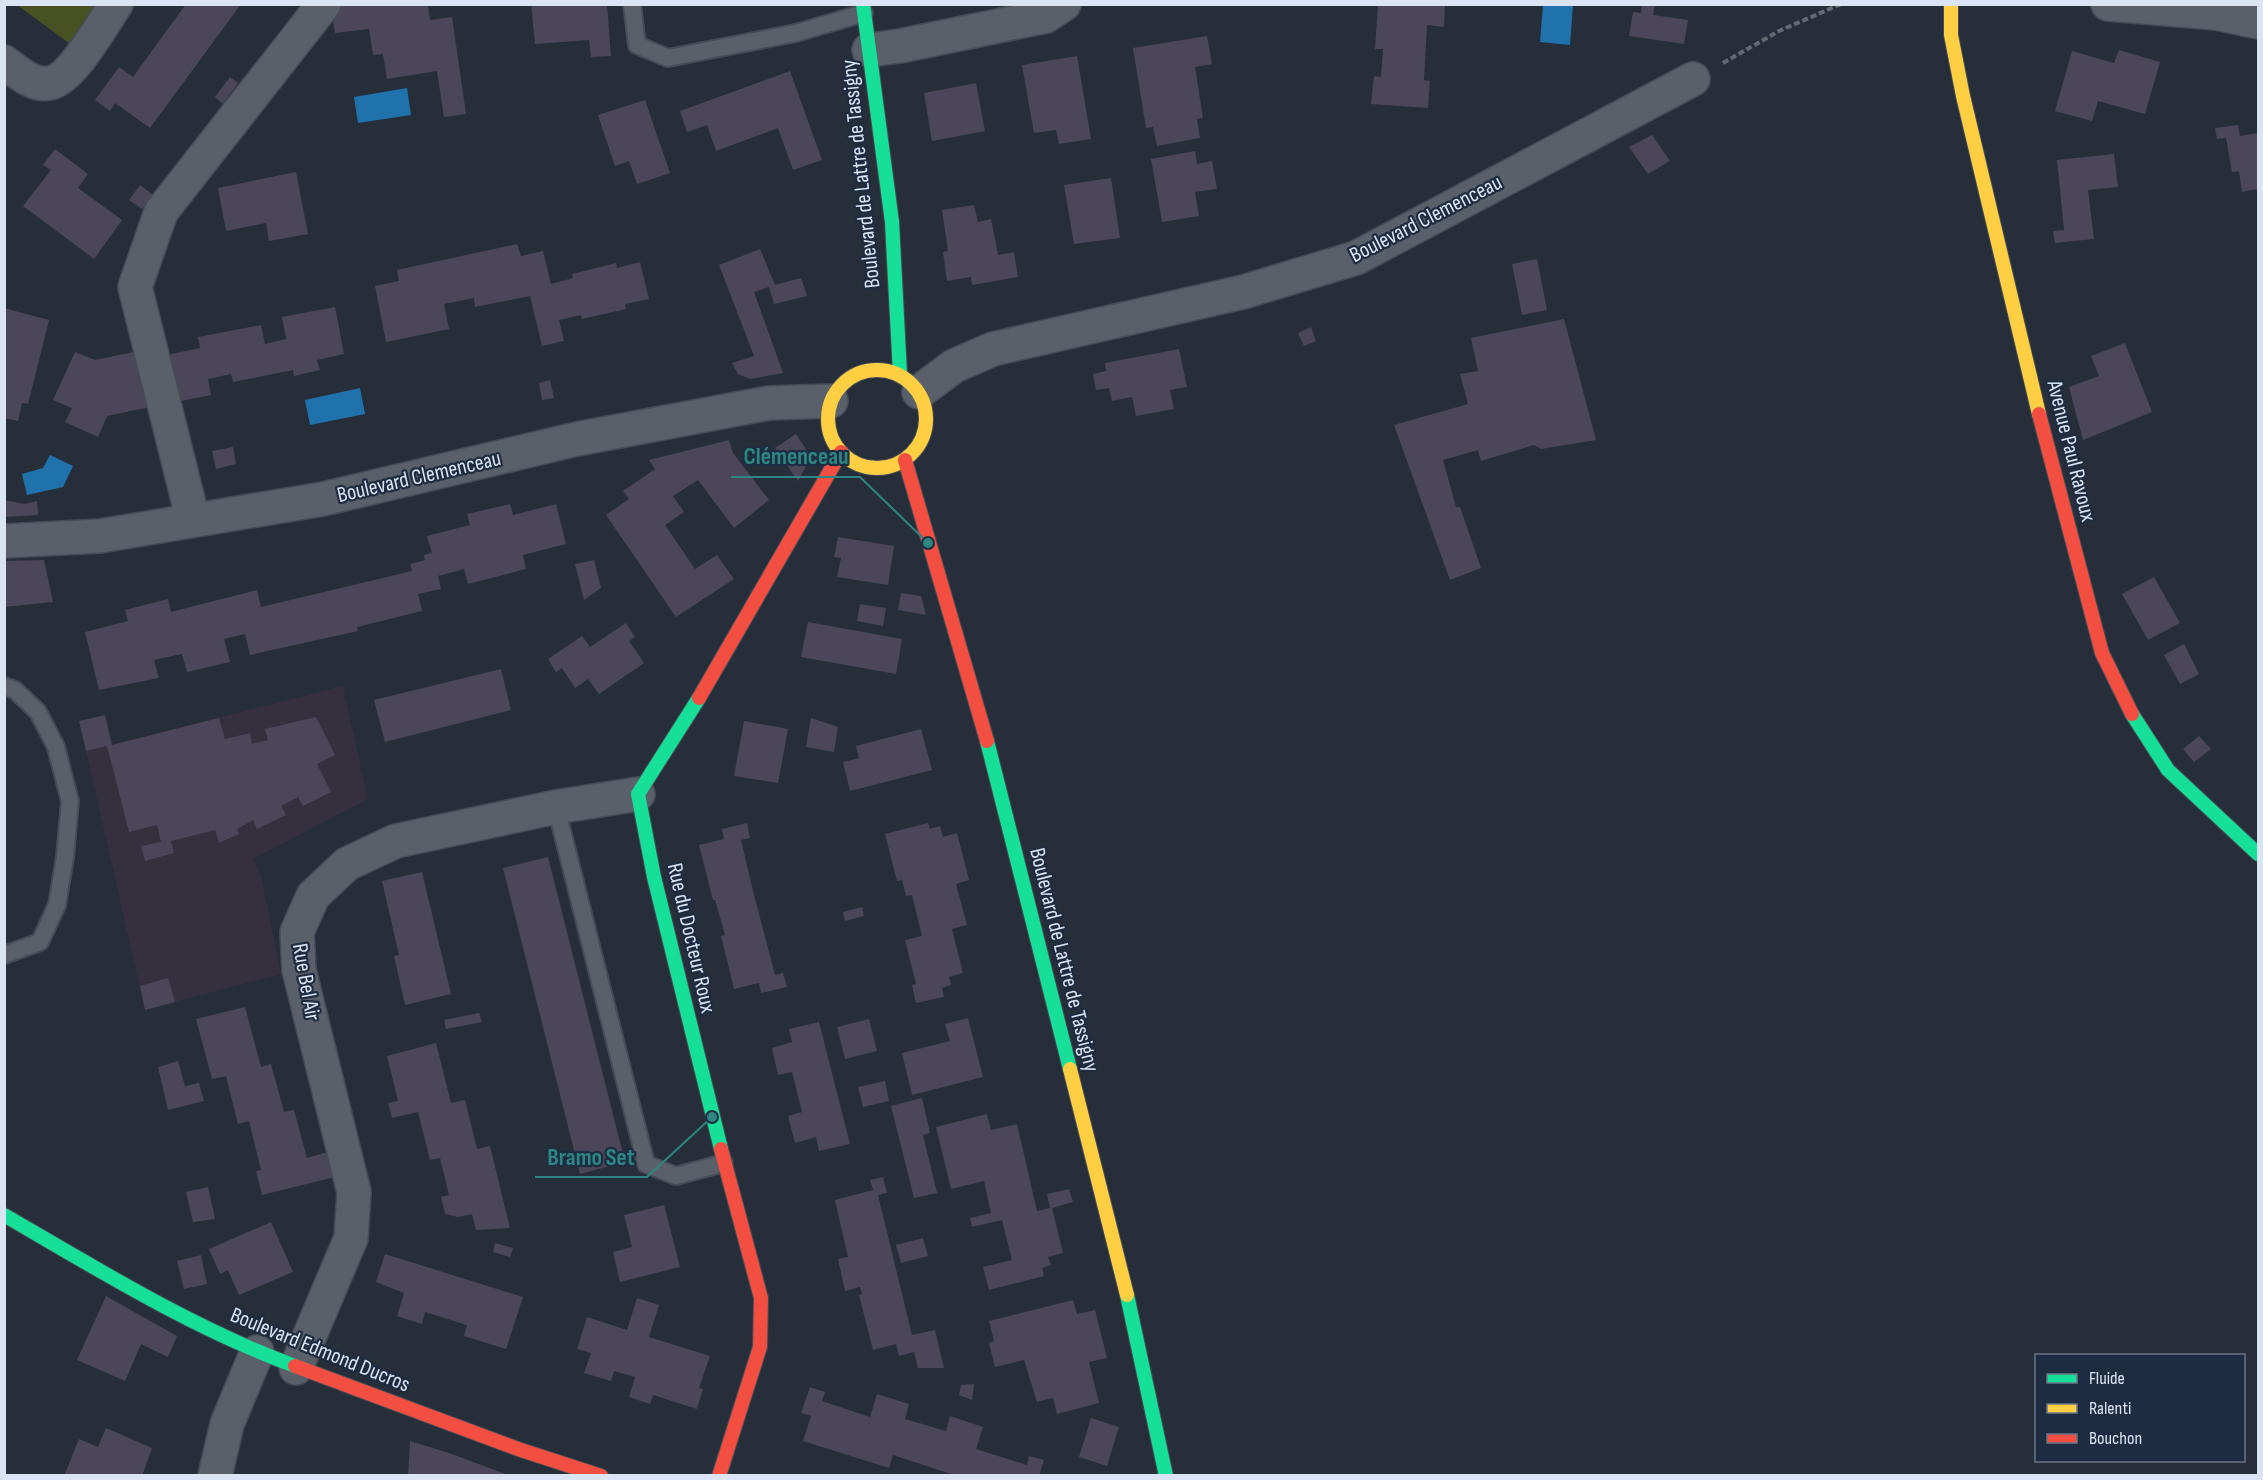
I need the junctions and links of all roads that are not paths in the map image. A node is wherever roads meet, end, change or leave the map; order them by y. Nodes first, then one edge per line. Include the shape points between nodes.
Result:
1 (116, 4) edge
2 (324, 4) edge
3 (632, 4) edge
4 (1064, 4) edge
5 (1951, 4) edge
6 (2108, 4) edge
7 (864, 9) edge
8 (2259, 21) edge
9 (869, 50) junction
10 (4, 62) edge
11 (1693, 80) road end
12 (909, 383) junction
13 (831, 401) junction
14 (841, 452) junction
15 (904, 460) junction
16 (193, 520) junction
17 (4, 541) edge
18 (4, 686) edge
19 (638, 794) junction
20 (556, 807) junction
21 (2259, 854) edge
22 (4, 955) edge
23 (724, 1163) junction
24 (4, 1215) edge
25 (257, 1352) junction
26 (297, 1368) junction
27 (215, 1476) edge
28 (601, 1476) edge
29 (719, 1476) edge
30 (1166, 1476) edge

1 - 10 street via 60,80 49,84 35,82
2 - 16 street via 161,212 135,287
3 - 7 lane via 637,45 668,58 796,33
4 - 9 street via 1046,16
5 - 21 street, Avenue Paul Ravoux via 1962,96 2102,653 2126,704 2168,770
6 - 8 street via 2216,13
7 - 9 street, Boulevard de Lattre de Tassigny
9 - 12 street, Boulevard de Lattre de Tassigny
11 - 12 street, Boulevard Clemenceau via 1356,258 1243,292 993,349
12 - 13 street via 884,369 867,370 851,376
12 - 15 street via 927,416 922,441
13 - 14 street via 827,419 831,437
13 - 16 street, Boulevard Clemenceau via 770,403 694,417 577,439 324,499
14 - 15 street via 855,463 871,468 889,467
14 - 19 street via 674,741
15 - 30 street, Boulevard de Lattre de Tassigny via 980,712 1133,1319
16 - 17 street, Boulevard Clemenceau via 100,536
18 - 22 lane via 15,690 38,712 56,747 70,801 57,905 40,942
19 - 20 street, Rue Bel Air
19 - 23 street, Rue du Docteur Roux via 654,877
20 - 23 lane via 646,1164 676,1176
20 - 26 street, Rue Bel Air via 396,841 346,864 313,896 297,932 299,970 354,1192 351,1238
23 - 29 street, Rue du Docteur Roux via 761,1298 760,1347
24 - 25 street, Boulevard Edmond Ducros via 98,1270
25 - 26 street, Boulevard Edmond Ducros
25 - 27 street via 226,1424
26 - 28 street, Boulevard Edmond Ducros

